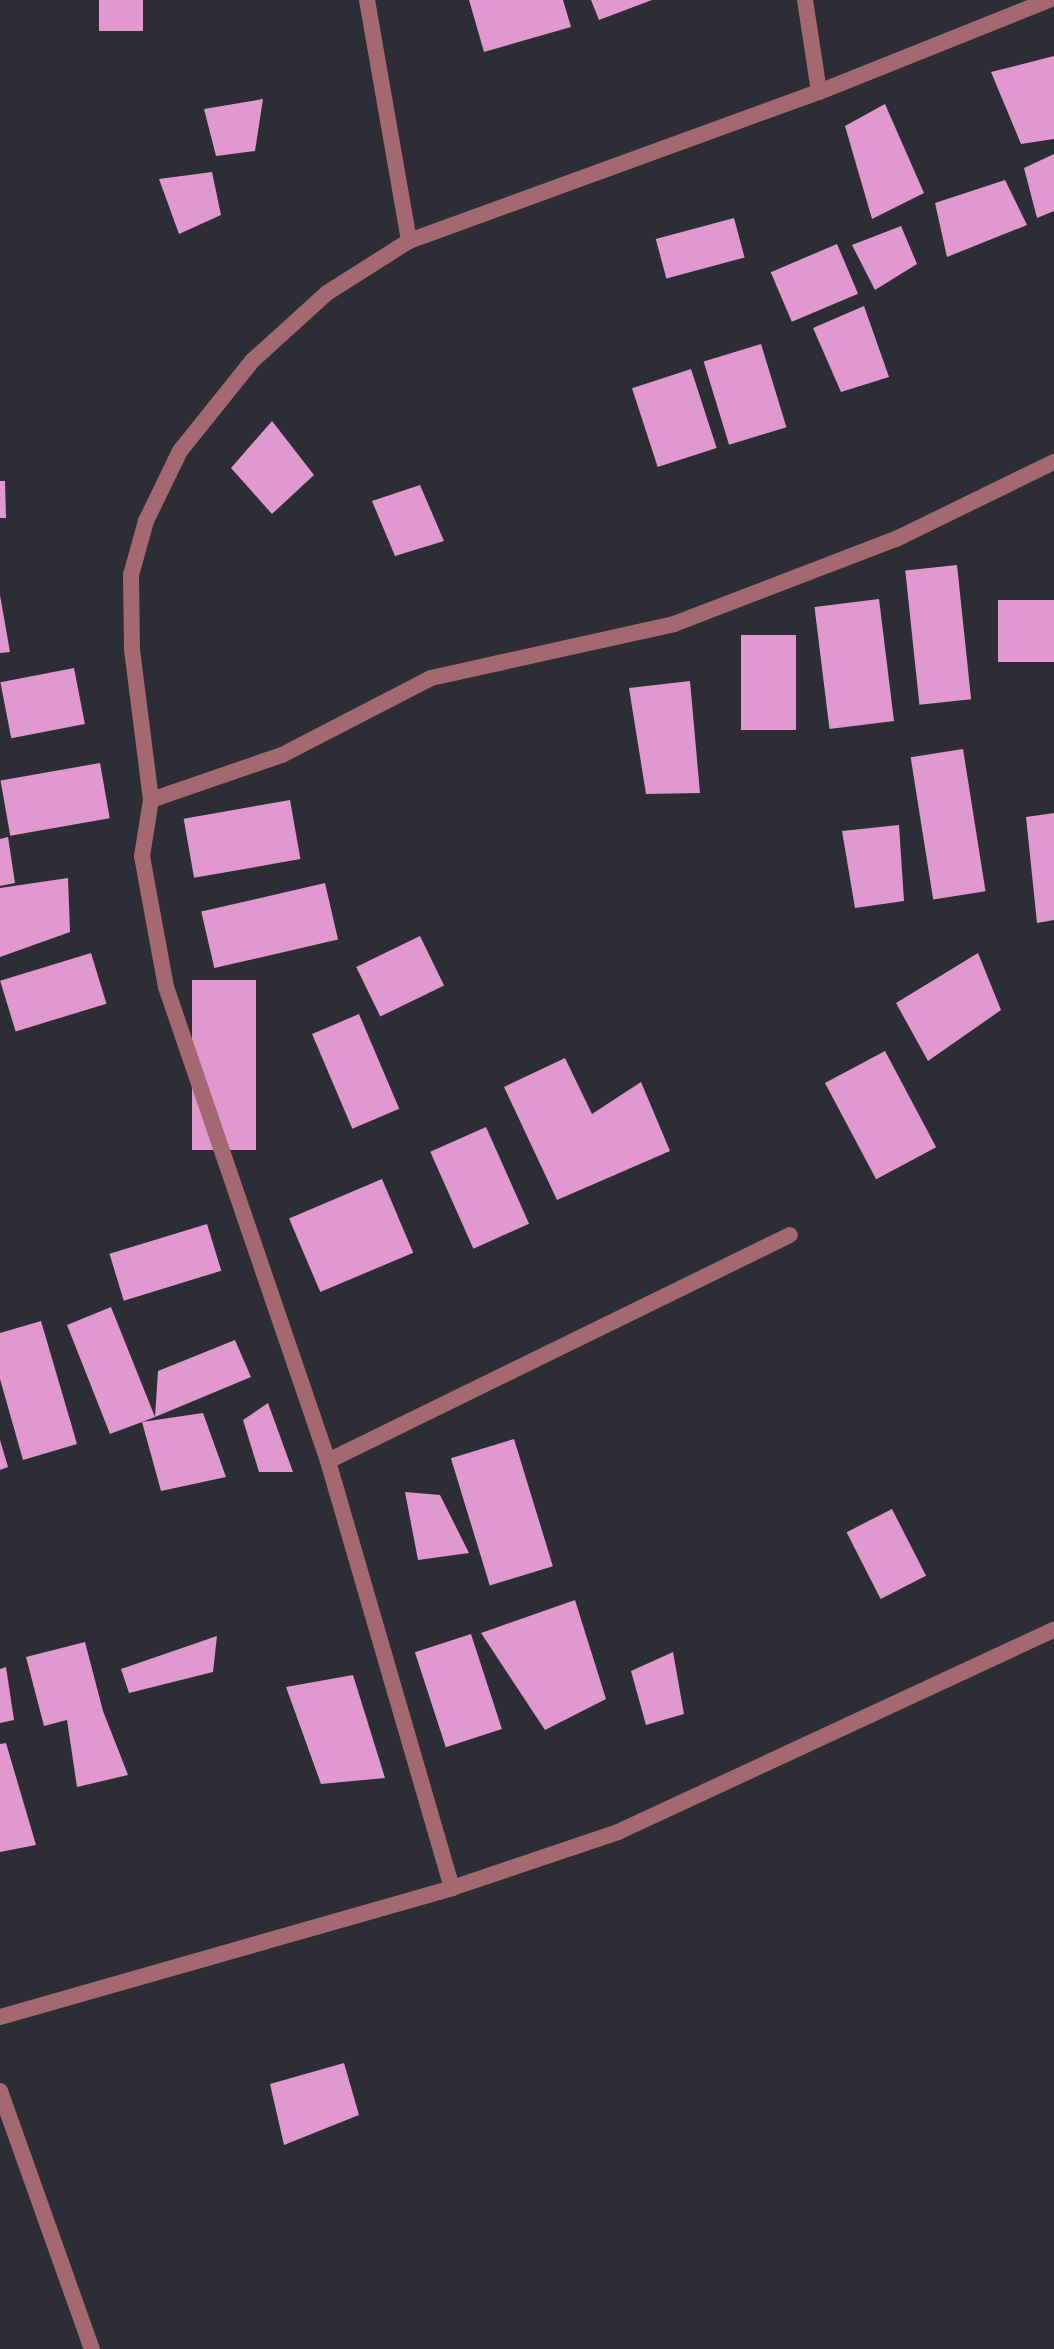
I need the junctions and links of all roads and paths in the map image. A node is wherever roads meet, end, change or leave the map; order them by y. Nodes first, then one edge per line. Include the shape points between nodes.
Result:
1 (367, 0) edge
2 (805, 0) edge
3 (1049, 0) edge
4 (819, 92) junction
5 (409, 241) junction
6 (1054, 462) edge
7 (151, 800) junction
8 (790, 1235) dead end
9 (328, 1461) junction
10 (1054, 1630) edge
11 (452, 1888) junction
12 (0, 2017) edge
13 (0, 2091) edge
14 (92, 2349) edge

1 - 5 street
2 - 4 street
3 - 4 street
4 - 5 street
5 - 7 street via 327,293 252,361 180,451 146,521 131,575 132,649
6 - 7 street via 896,539 674,624 431,678 282,755
7 - 9 street via 142,856 166,987
8 - 9 street
9 - 11 street
10 - 11 street via 618,1832
11 - 12 street
13 - 14 street

